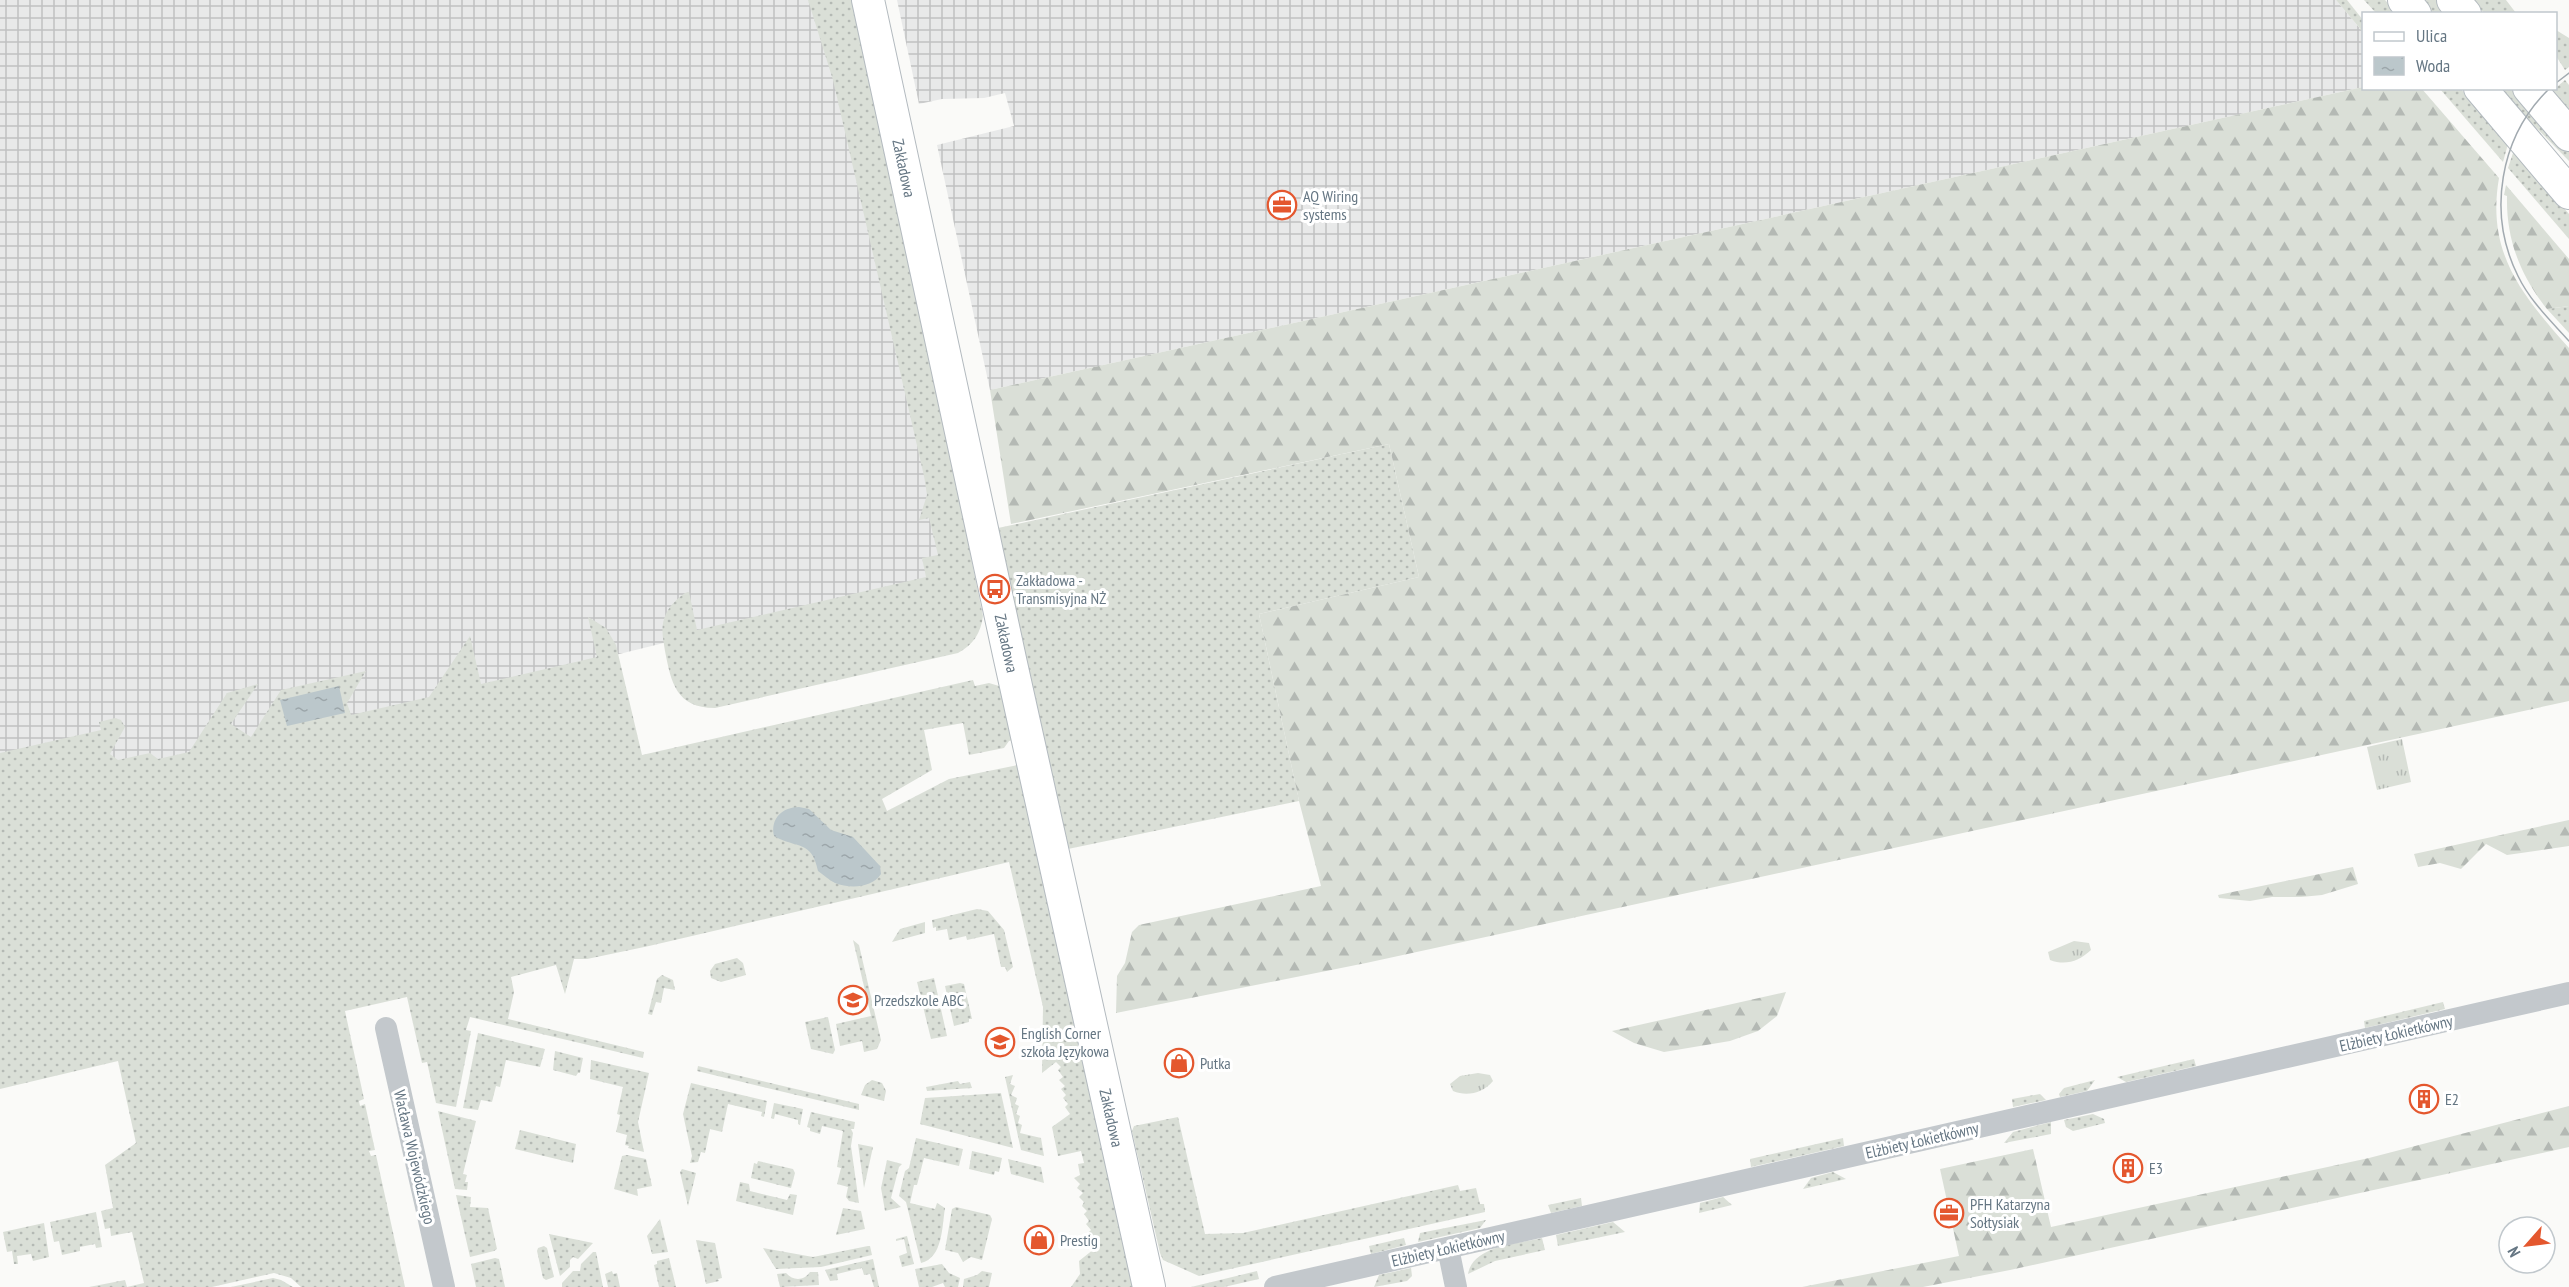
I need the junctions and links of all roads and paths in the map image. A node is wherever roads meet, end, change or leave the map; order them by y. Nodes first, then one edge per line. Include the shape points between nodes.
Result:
1 (868, 0) edge
2 (2404, 0) edge
3 (2453, 0) edge
4 (2413, 12) edge
5 (2463, 12) edge
6 (2482, 90) edge
7 (2531, 90) edge
8 (2569, 135) edge
9 (2569, 193) edge
10 (2569, 993) edge
11 (386, 1028) dead end
12 (1448, 1248) junction
13 (444, 1287) edge
14 (1149, 1287) edge
15 (1275, 1287) edge
16 (1456, 1287) edge

1 - 14 street, Zakładowa
2 - 4 street
3 - 5 street
6 - 9 street
7 - 8 street
10 - 12 street, Elżbiety Łokietkówny
11 - 13 street, Wacława Wojewódzkiego
12 - 15 street, Elżbiety Łokietkówny
12 - 16 street

